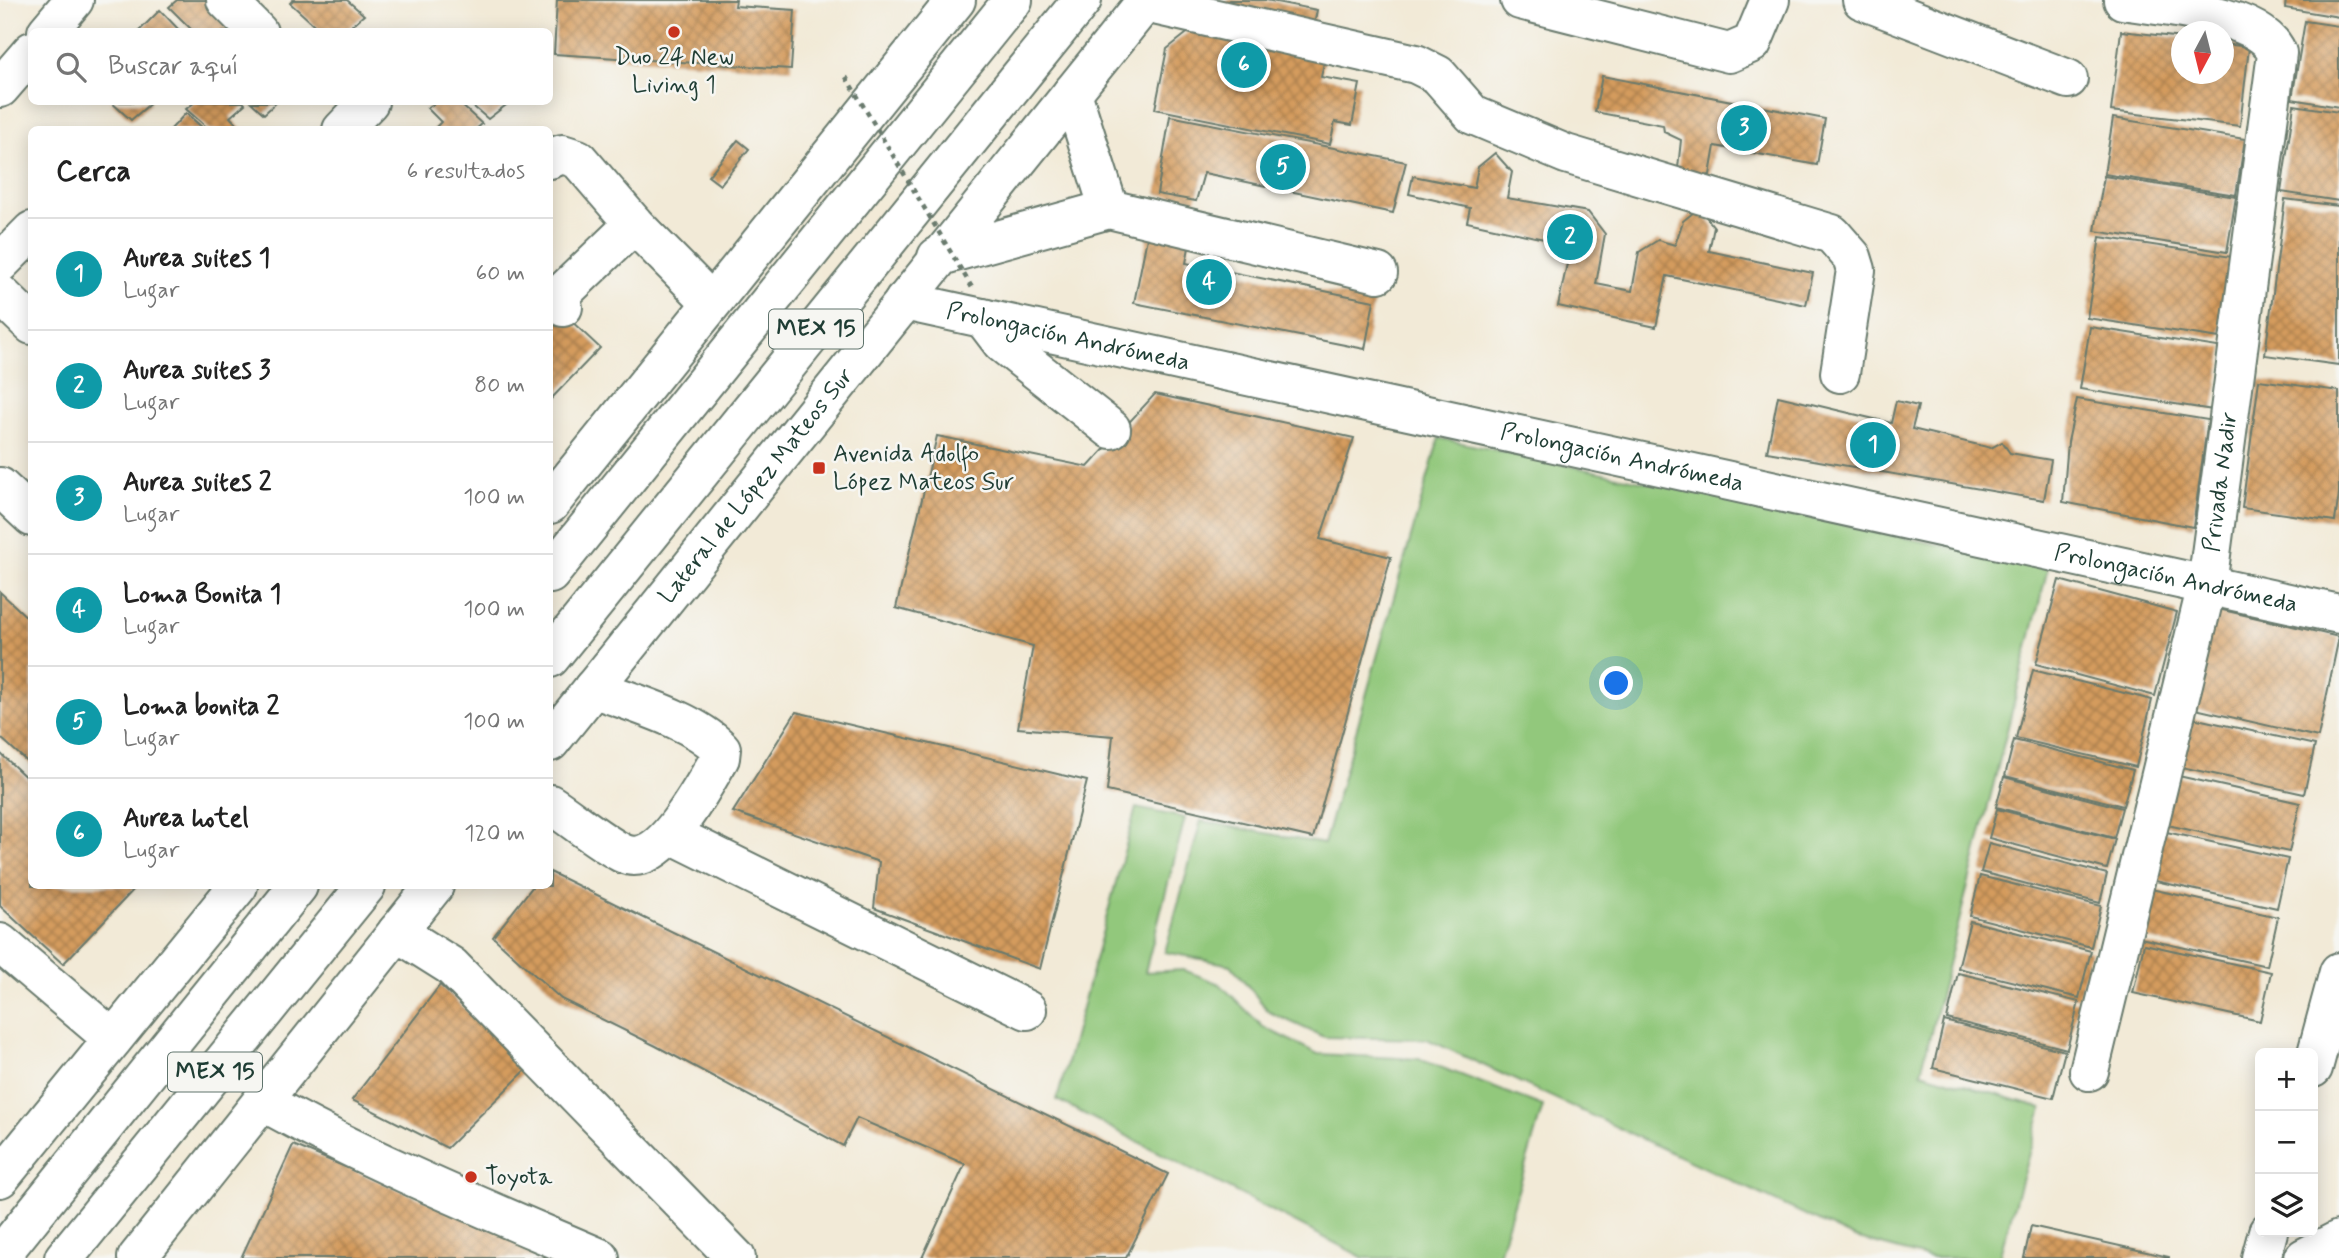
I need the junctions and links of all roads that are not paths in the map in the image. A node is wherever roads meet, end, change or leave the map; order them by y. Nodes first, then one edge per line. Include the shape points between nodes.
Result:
1 (74, 0) edge
2 (226, 0) edge
3 (956, 0) edge
4 (1013, 0) edge
5 (1082, 0) edge
6 (1520, 0) edge
7 (1770, 0) edge
8 (2123, 0) edge
9 (1146, 1) edge
10 (1873, 3) edge
11 (50, 28) edge
12 (254, 28) edge
13 (28, 56) edge
14 (2068, 79) dead end
15 (0, 88) edge
16 (1072, 93) junction
17 (553, 158) edge
18 (1109, 209) junction
19 (634, 224) junction
20 (896, 229) junction
21 (937, 257) junction
22 (1378, 273) dead end
23 (0, 294) edge
24 (553, 298) edge
25 (711, 302) junction
26 (904, 302) junction
27 (979, 305) junction
28 (28, 321) edge
29 (1840, 373) dead end
30 (1111, 429) dead end
31 (0, 487) edge
32 (553, 500) edge
33 (28, 513) edge
34 (553, 570) edge
35 (2207, 584) junction
36 (2339, 614) edge
37 (553, 654) edge
38 (593, 688) junction
39 (553, 738) edge
40 (553, 806) edge
41 (671, 834) junction
42 (231, 889) edge
43 (296, 889) edge
44 (364, 889) edge
45 (432, 889) edge
46 (397, 932) junction
47 (0, 943) edge
48 (2339, 972) edge
49 (1027, 1010) dead end
50 (251, 1027) junction
51 (113, 1039) junction
52 (2318, 1050) edge
53 (2089, 1072) dead end
54 (262, 1101) junction
55 (0, 1178) edge
56 (182, 1201) junction
57 (2267, 1237) edge
58 (2339, 1240) edge
59 (0, 1256) edge
60 (64, 1258) edge
61 (137, 1258) edge
62 (600, 1258) edge
63 (736, 1258) edge
64 (2261, 1258) edge
65 (2304, 1258) edge

1 - 11 main road
2 - 12 main road
3 - 25 main road
4 - 34 main road, MEX 15
5 - 20 main road, MEX 15
6 - 7 main road via 1729,53 1752,43
8 - 35 main road, Privada Nadir via 2241,23 2264,35 2277,53
9 - 16 main road, Lateral de López Mateos Sur
9 - 29 main road via 1416,64 1445,82 1473,115 1566,154 1832,234 1853,257 1856,270
10 - 14 main road
13 - 15 main road
16 - 18 main road
16 - 21 main road, Lateral de López Mateos Sur
17 - 19 main road via 562,154 578,159
18 - 21 main road
18 - 22 main road
19 - 24 main road via 558,296 563,307
19 - 25 main road
20 - 26 main road
20 - 37 main road, MEX 15
21 - 26 main road, Lateral de López Mateos Sur
23 - 28 main road
25 - 32 main road
26 - 27 main road, Prolongación Andrómeda
26 - 38 main road, Lateral de López Mateos Sur
27 - 30 main road via 1002,343
27 - 35 main road, Prolongación Andrómeda
31 - 33 main road
35 - 36 main road, Prolongación Andrómeda
35 - 53 main road, Privada Nadir
38 - 39 main road, Lateral de López Mateos Sur
38 - 41 main road via 666,716 721,749 720,758
40 - 41 main road via 634,856 654,851
41 - 49 main road
42 - 51 main road
43 - 59 main road, MEX 15
44 - 50 main road, MEX 15
45 - 46 main road
46 - 54 main road
46 - 63 main road via 451,966
47 - 51 main road
48 - 52 main road
50 - 56 main road
50 - 60 main road, MEX 15
51 - 55 main road
54 - 56 main road
54 - 62 main road via 443,1190
56 - 61 main road
57 - 64 main road
58 - 65 main road

